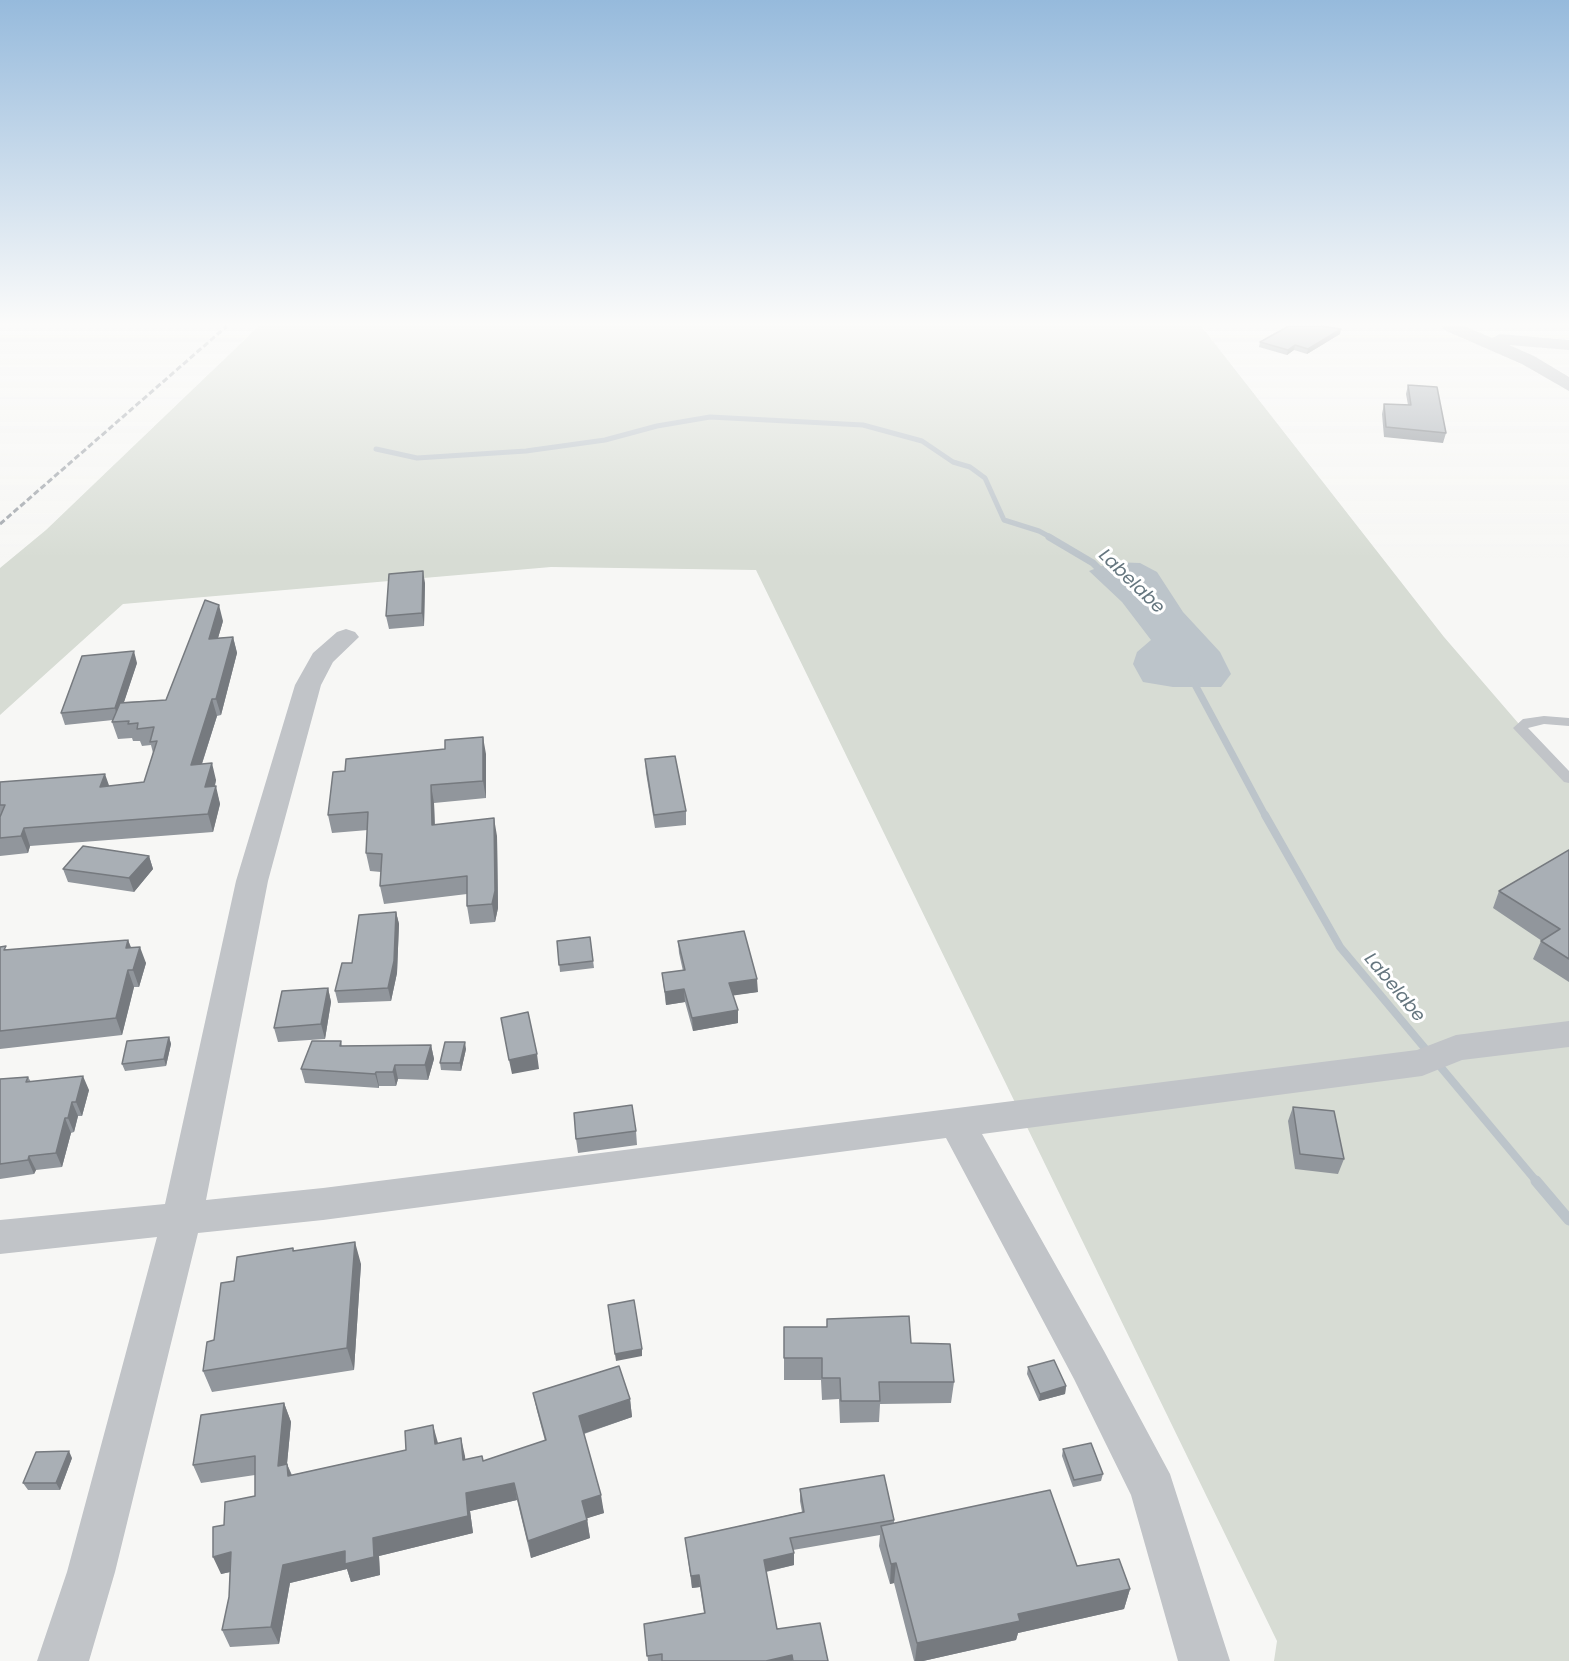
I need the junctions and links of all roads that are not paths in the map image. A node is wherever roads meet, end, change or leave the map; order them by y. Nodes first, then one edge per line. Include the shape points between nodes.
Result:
1 (346, 637) dead end
2 (1569, 722) edge
3 (1569, 779) edge
4 (1569, 1034) edge
5 (957, 1122) junction
6 (182, 1219) junction
7 (0, 1237) edge
8 (63, 1661) edge
9 (1204, 1661) edge

1 - 6 street via 322,658 299,712 252,881
2 - 3 lane via 1528,722 1521,728
4 - 5 street via 1456,1048 1422,1063
5 - 6 street
5 - 9 street via 1153,1490
6 - 7 street
6 - 8 street via 91,1572

